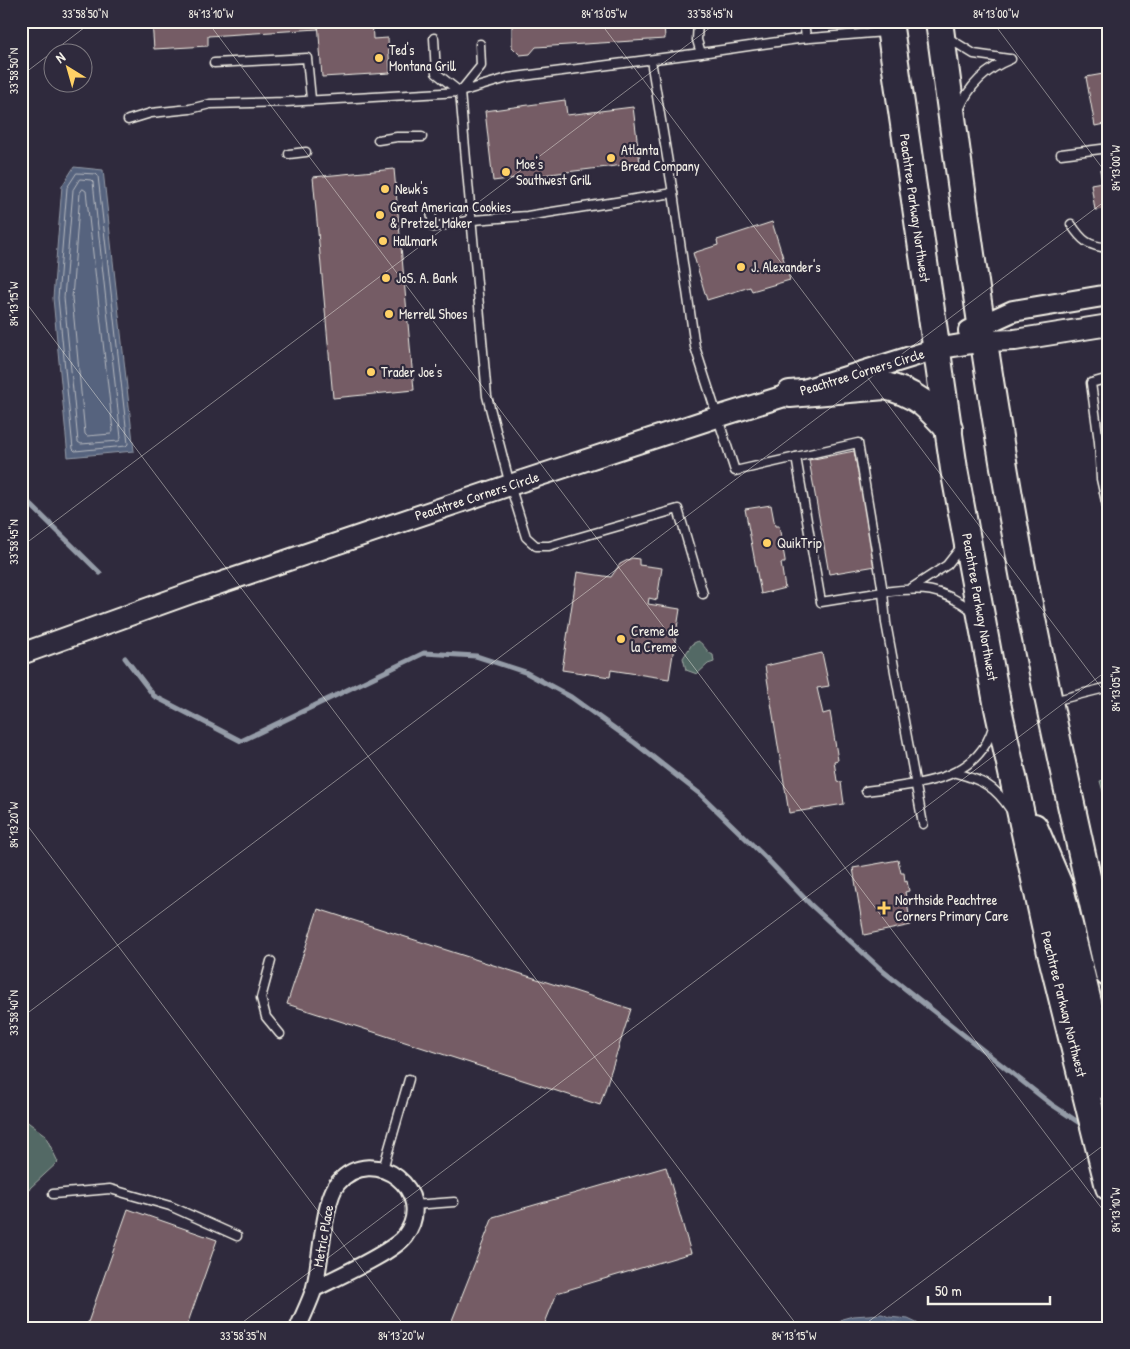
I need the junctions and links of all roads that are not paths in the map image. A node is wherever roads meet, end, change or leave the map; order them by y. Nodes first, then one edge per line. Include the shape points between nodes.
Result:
1 (698, 21) edge
2 (804, 21) edge
3 (889, 26) edge
4 (940, 27) edge
5 (434, 38) dead end
6 (806, 38) junction
7 (480, 44) dead end
8 (701, 53) junction
9 (651, 60) junction
10 (214, 63) dead end
11 (460, 92) junction
12 (311, 99) junction
13 (128, 120) dead end
14 (952, 126) junction
15 (422, 137) dead end
16 (378, 140) dead end
17 (1109, 148) edge
18 (306, 152) dead end
19 (289, 154) dead end
20 (1061, 154) dead end
21 (673, 193) junction
22 (431, 211) dead end
23 (473, 220) junction
24 (1071, 224) dead end
25 (1109, 248) edge
26 (1109, 295) edge
27 (1109, 325) edge
28 (983, 332) junction
29 (936, 349) junction
30 (1109, 378) edge
31 (790, 394) junction
32 (717, 417) junction
33 (949, 429) junction
34 (796, 457) junction
35 (510, 485) junction
36 (1109, 514) edge
37 (968, 537) junction
38 (910, 589) junction
39 (884, 592) junction
40 (703, 594) dead end
41 (982, 617) junction
42 (21, 654) edge
43 (1109, 687) edge
44 (1049, 702) junction
45 (998, 708) junction
46 (956, 773) junction
47 (915, 783) junction
48 (866, 791) dead end
49 (1018, 801) junction
50 (923, 824) dead end
51 (1024, 830) junction
52 (271, 960) dead end
53 (1109, 974) edge
54 (280, 1034) dead end
55 (1097, 1072) edge
56 (409, 1079) dead end
57 (384, 1169) junction
58 (1109, 1187) edge
59 (52, 1194) dead end
60 (454, 1202) dead end
61 (414, 1205) junction
62 (237, 1236) dead end
63 (314, 1289) junction
64 (298, 1328) edge

1 - 8 lane via 697,40
2 - 6 lane
3 - 6 lane
3 - 29 highway, Peachtree Parkway Northwest
4 - 14 highway
4 - 14 lane via 956,45 974,54 1010,59 994,66 969,89
5 - 11 lane via 436,73
6 - 8 lane
7 - 11 lane via 481,66
8 - 9 lane
9 - 11 lane via 508,78
9 - 21 lane
10 - 12 lane via 307,58
11 - 12 lane
11 - 23 lane
12 - 13 lane via 210,104
14 - 28 highway
15 - 16 lane
17 - 20 lane
18 - 19 lane
21 - 23 lane via 527,216
21 - 32 lane via 696,347
22 - 23 lane via 433,227
23 - 35 lane via 487,396
24 - 25 lane via 1080,238 1093,246
26 - 28 street, Peachtree Corners Circle via 1013,310
27 - 28 street, Peachtree Corners Circle via 1015,340
28 - 29 street, Peachtree Corners Circle
28 - 44 highway via 1024,578
29 - 31 street, Peachtree Corners Circle
29 - 33 highway, Peachtree Parkway Northwest
30 - 36 lane via 1090,383
31 - 32 street, Peachtree Corners Circle
31 - 33 highway via 885,386 916,397
32 - 34 lane via 735,471
32 - 35 street, Peachtree Corners Circle
33 - 37 highway, Peachtree Parkway Northwest
34 - 39 lane via 821,602
34 - 39 lane via 858,443
35 - 40 lane via 526,537 536,546 550,546 678,509
35 - 42 street, Peachtree Corners Circle
37 - 38 lane via 948,565
37 - 41 highway, Peachtree Parkway Northwest
38 - 39 lane
38 - 41 lane via 942,592
39 - 47 lane via 886,623
41 - 45 highway, Peachtree Parkway Northwest
43 - 44 lane
44 - 53 highway
45 - 46 lane via 986,745 976,758
45 - 49 highway, Peachtree Parkway Northwest
46 - 47 lane
46 - 51 lane via 978,779 1002,797
47 - 48 lane
47 - 50 lane
49 - 51 highway, Peachtree Parkway Northwest
49 - 55 highway via 1038,833 1060,888
51 - 55 highway, Peachtree Parkway Northwest
52 - 54 lane via 261,998 266,1017
55 - 58 highway, Peachtree Parkway Northwest
56 - 57 lane
57 - 61 street via 409,1189
57 - 63 street, Metric Place via 367,1168 351,1172 338,1183 330,1198
59 - 62 lane via 110,1189 170,1206
60 - 61 lane
61 - 63 street, Metric Place via 412,1222 405,1237 392,1248
63 - 64 street, Metric Place

